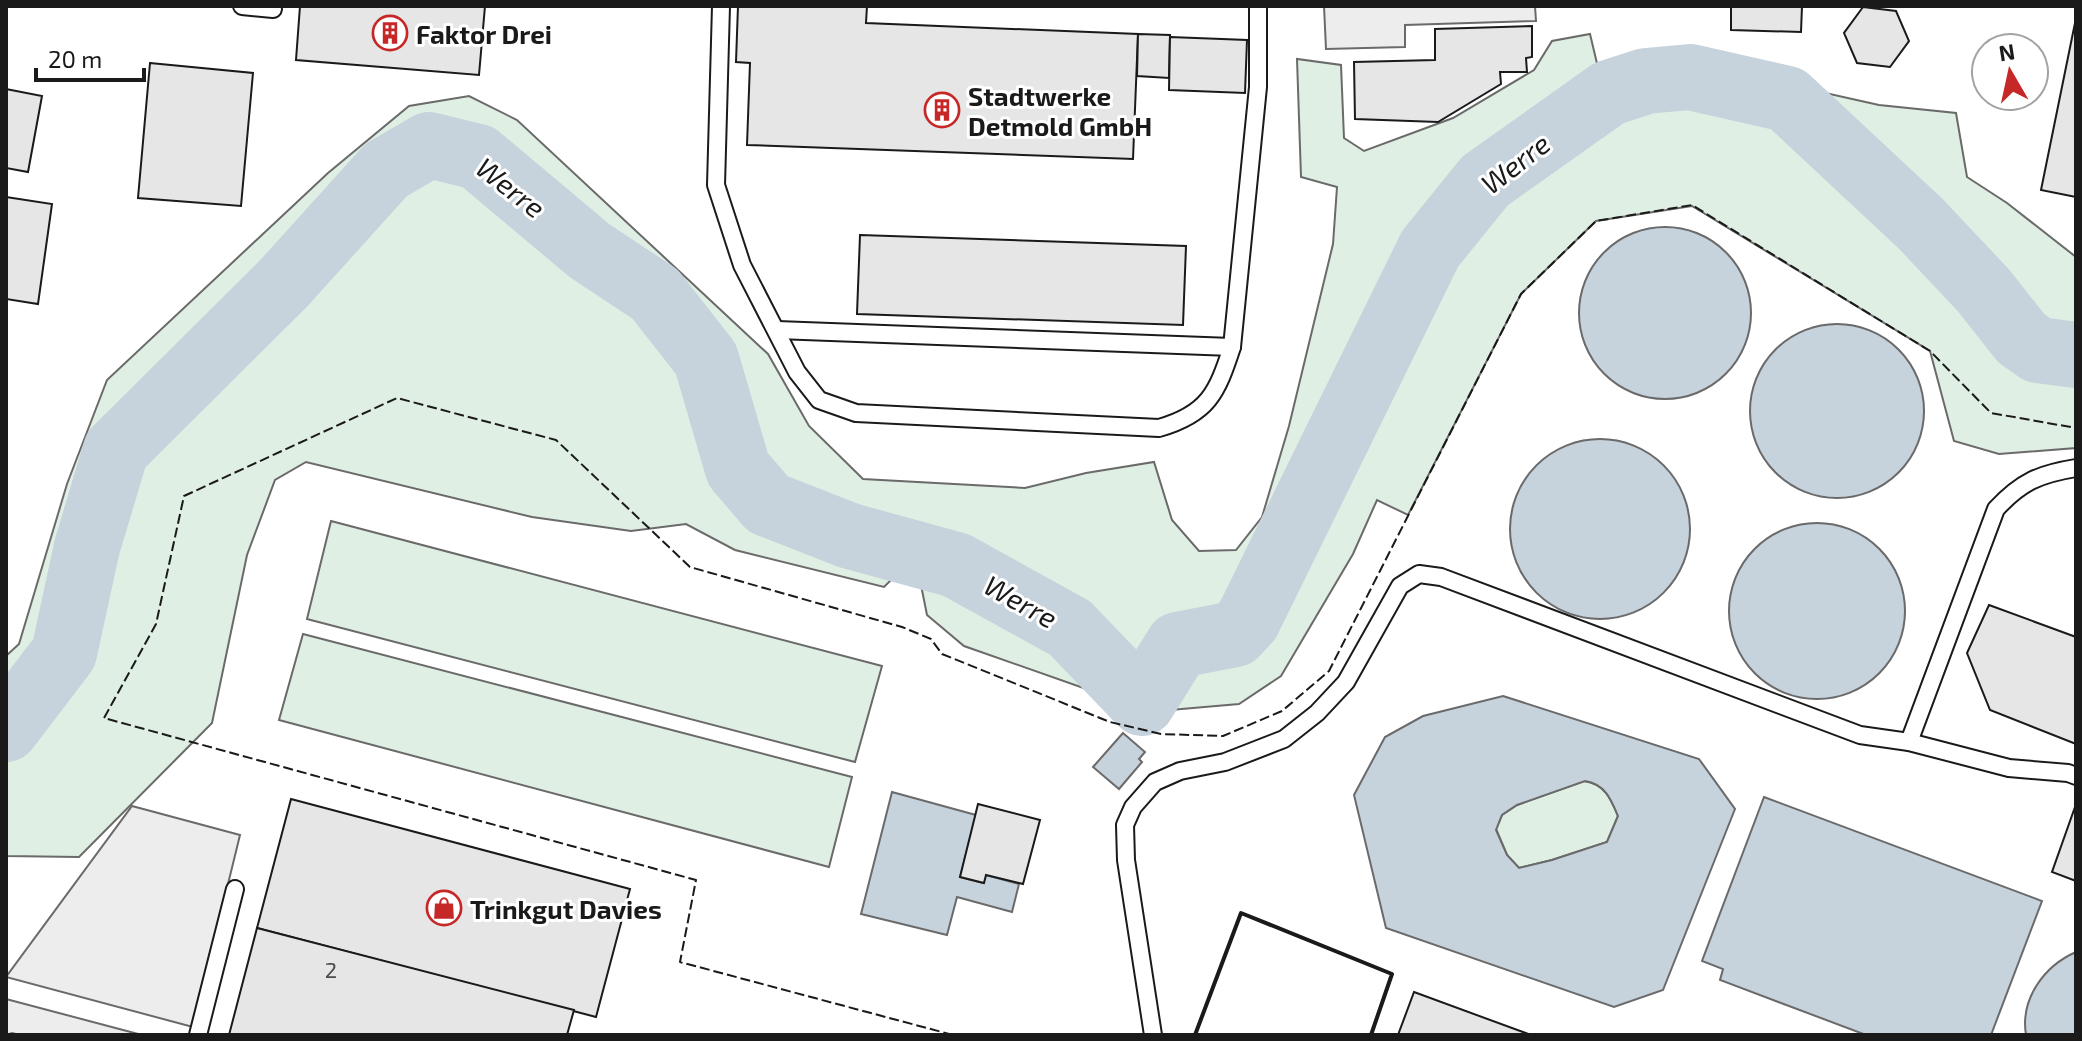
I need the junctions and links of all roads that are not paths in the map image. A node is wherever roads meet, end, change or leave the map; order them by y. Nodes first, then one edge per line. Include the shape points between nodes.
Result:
1 (242, 6) edge
2 (721, 6) edge
3 (1258, 6) edge
4 (273, 9) dead end
5 (777, 330) junction
6 (1232, 347) junction
7 (2076, 468) edge
8 (1909, 742) junction
9 (2076, 776) edge
10 (235, 889) dead end
11 (198, 1035) edge
12 (1153, 1035) edge

1 - 4 lane
2 - 5 lane via 716,185 742,265
3 - 6 lane via 1258,87
5 - 6 lane
5 - 6 lane via 797,372 819,400 856,413 1159,428 1184,421 1207,402
7 - 8 lane via 2016,487 1996,509
8 - 9 lane via 2009,768
8 - 12 lane via 1860,735 1441,577 1419,574 1400,586 1346,682 1317,713 1284,739 1155,782 1133,807 1125,825 1126,860
10 - 11 lane

